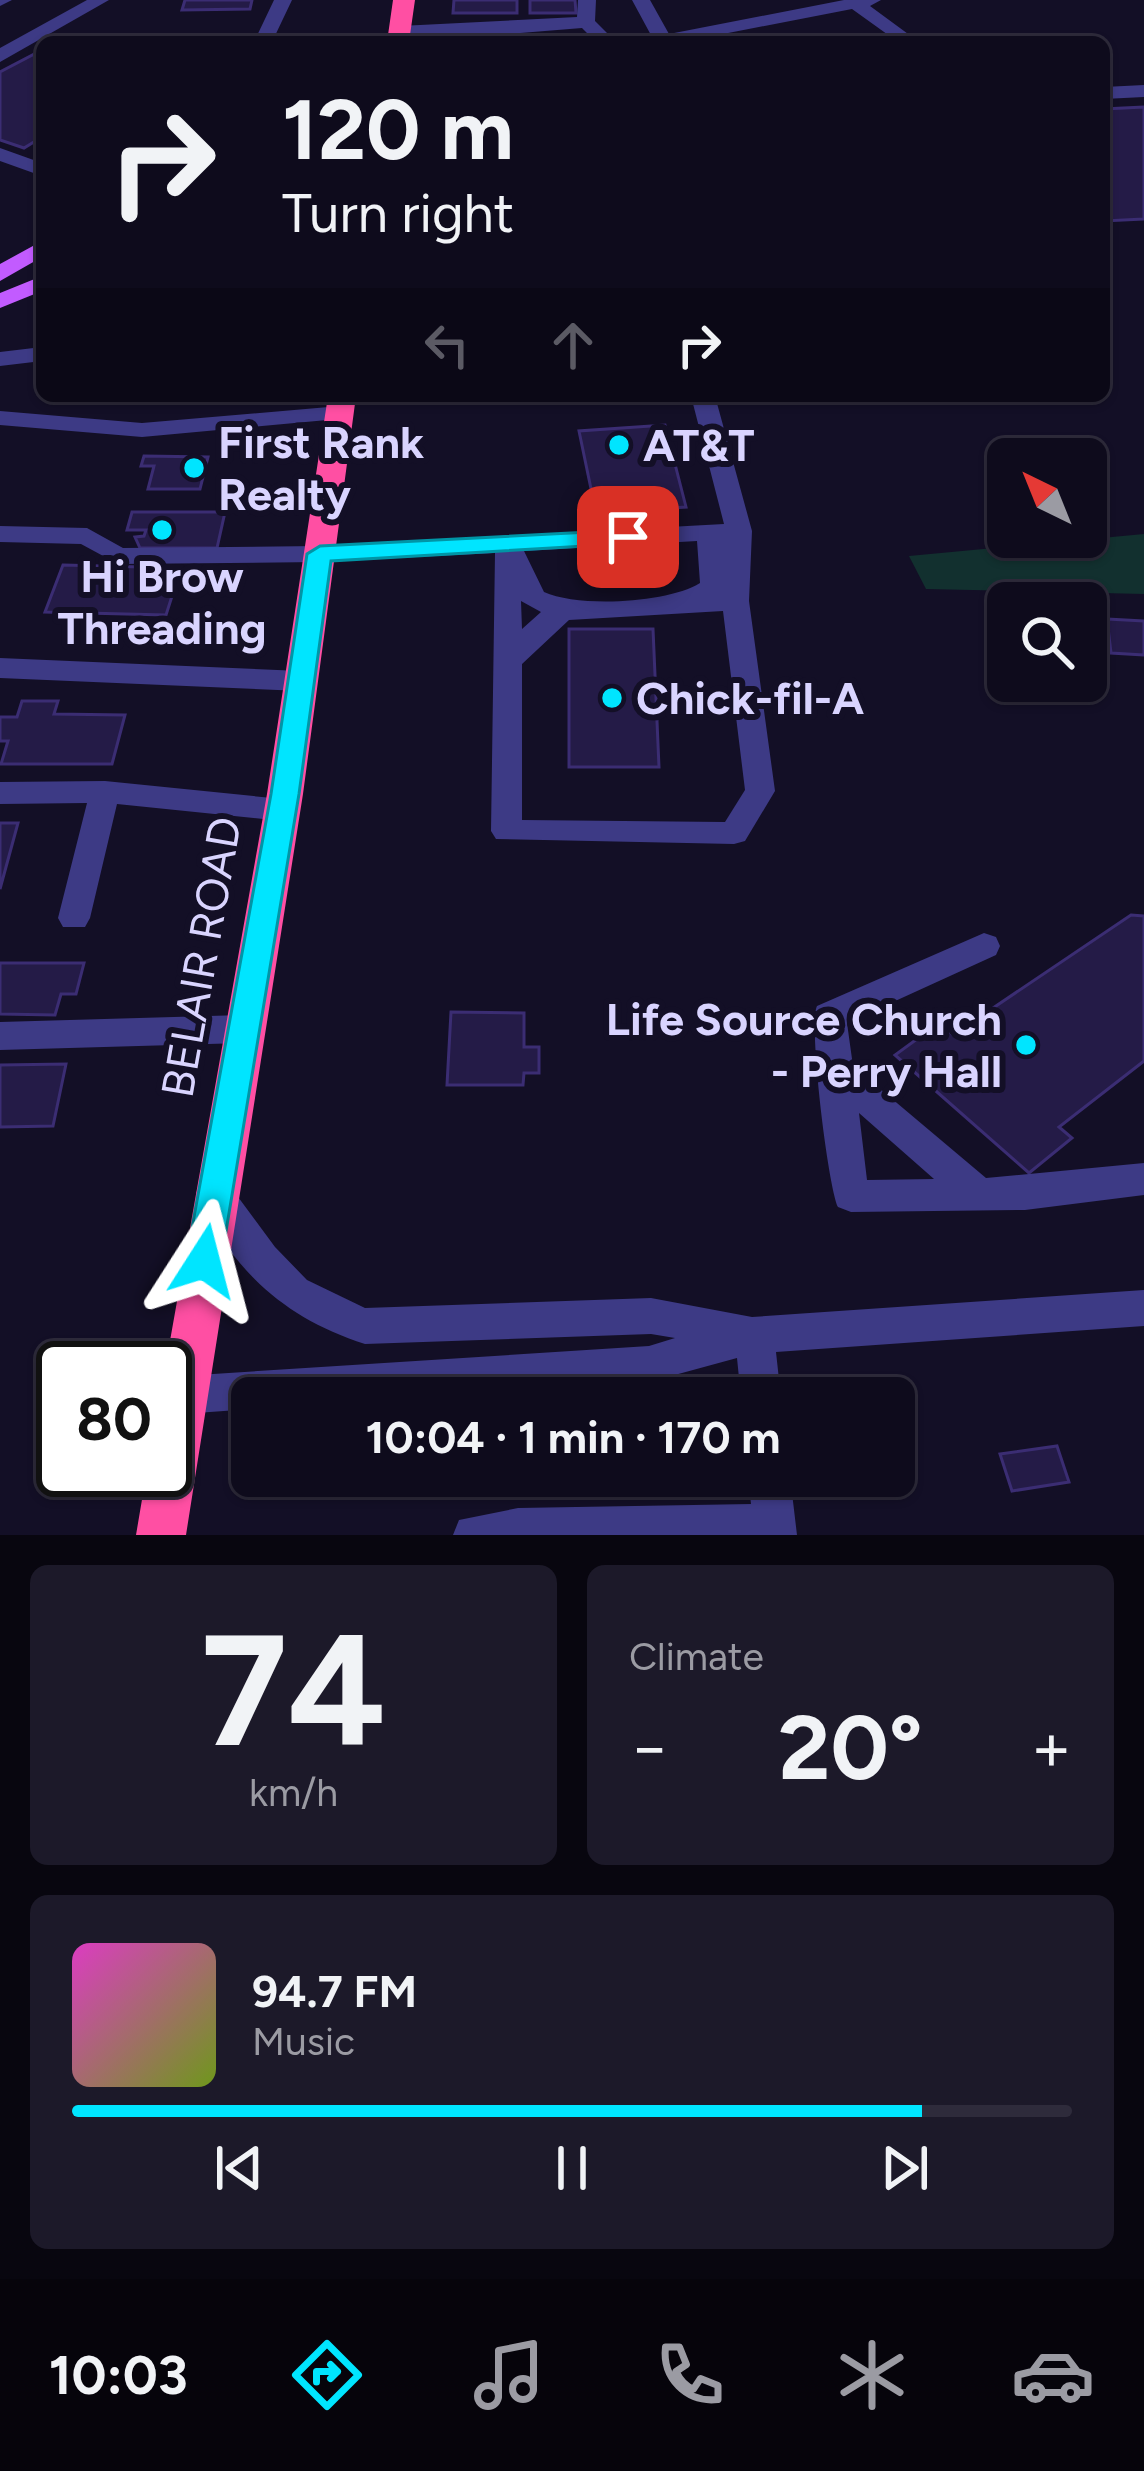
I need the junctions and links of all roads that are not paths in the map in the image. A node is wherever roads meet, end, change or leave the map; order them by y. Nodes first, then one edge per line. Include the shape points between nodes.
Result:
1 (100, 0) edge
2 (283, 0) edge
3 (404, 0) edge
4 (587, 0) edge
5 (641, 0) edge
6 (755, 0) edge
7 (864, 2) edge
8 (816, 5) edge
9 (764, 21) junction
10 (586, 22) junction
11 (265, 36) edge
12 (399, 36) edge
13 (500, 36) edge
14 (601, 36) edge
15 (656, 36) edge
16 (684, 36) edge
17 (903, 36) edge
18 (0, 56) edge
19 (1144, 91) edge
20 (1110, 93) edge
21 (0, 154) edge
22 (36, 168) edge
23 (36, 251) edge
24 (0, 274) edge
25 (36, 286) edge
26 (0, 301) edge
27 (36, 355) edge
28 (0, 359) edge
29 (705, 402) edge
30 (341, 404) edge
31 (238, 407) edge
32 (0, 418) edge
33 (739, 532) junction
34 (709, 533) junction
35 (0, 534) edge
36 (508, 544) junction
37 (320, 554) junction
38 (735, 601) junction
39 (688, 603) junction
40 (562, 611) junction
41 (508, 662) junction
42 (0, 668) edge
43 (301, 682) junction
44 (105, 792) junction
45 (0, 793) edge
46 (282, 809) junction
47 (74, 918) dead end
48 (984, 946) dead end
49 (243, 1029) junction
50 (0, 1036) edge
51 (836, 1072) junction
52 (1144, 1179) edge
53 (214, 1193) junction
54 (979, 1195) junction
55 (1144, 1308) edge
56 (754, 1335) junction
57 (191, 1341) edge
58 (758, 1377) edge
59 (192, 1394) edge
60 (167, 1497) edge
61 (771, 1497) edge
62 (775, 1530) edge
63 (161, 1535) edge
64 (474, 1535) edge

1 - 18 street
2 - 11 street
3 - 12 highway
4 - 10 street
5 - 15 street
6 - 9 street
7 - 8 street
7 - 17 street
8 - 9 street
9 - 16 street
10 - 13 street
10 - 14 street
19 - 20 street
21 - 22 street
23 - 24 main road
25 - 26 main road
27 - 28 street
29 - 33 street
30 - 31 street
30 - 37 highway, BELAIR ROAD
31 - 32 street via 142,430
33 - 34 street
33 - 38 street
34 - 36 street
34 - 39 street via 714,587
35 - 37 street via 87,536 118,556
36 - 37 street
36 - 40 street via 533,598
36 - 41 street
37 - 43 highway, BELAIR ROAD
38 - 39 street
38 - 41 street via 760,791 734,833 507,831
39 - 40 street
40 - 41 street
42 - 43 street
43 - 46 highway, BELAIR ROAD
44 - 45 street
44 - 46 street
44 - 47 street
46 - 49 highway, BELAIR ROAD
48 - 51 street via 829,1016
49 - 50 street
49 - 53 highway, BELAIR ROAD
51 - 54 street
51 - 54 street via 851,1196
52 - 54 street
53 - 56 street via 291,1294 321,1315 365,1326 651,1316
53 - 57 highway, BELAIR ROAD
55 - 56 street
56 - 58 street
56 - 59 street via 649,1364
60 - 63 highway, BELAIR ROAD
61 - 62 street
62 - 64 street

